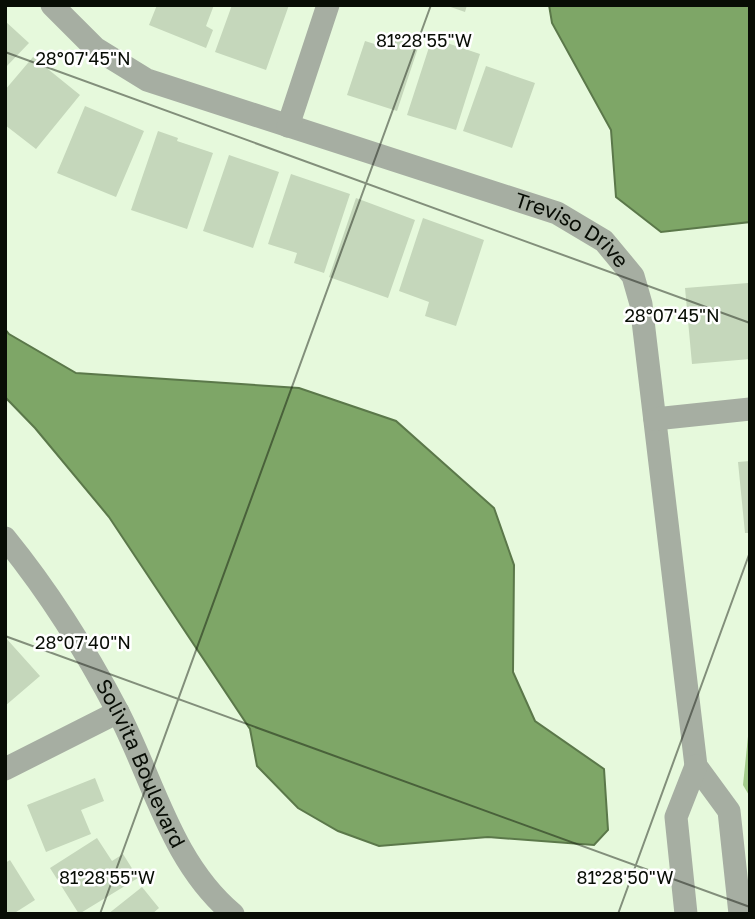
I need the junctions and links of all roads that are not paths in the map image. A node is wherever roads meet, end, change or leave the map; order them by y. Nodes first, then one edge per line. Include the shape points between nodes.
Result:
1 (52, 5) edge
2 (328, 5) edge
3 (288, 126) junction
4 (750, 409) edge
5 (655, 419) junction
6 (5, 538) edge
7 (118, 712) junction
8 (696, 765) junction
9 (5, 769) edge
10 (228, 912) edge
11 (686, 914) edge
12 (740, 914) edge

1 - 3 street, Treviso Drive via 95,48 147,80
2 - 3 street
3 - 5 street, Treviso Drive via 557,213 604,242 633,276 641,304
4 - 5 street
5 - 8 street, Treviso Drive
6 - 7 street, Solivita Boulevard via 47,593
7 - 9 street
7 - 10 street, Solivita Boulevard via 177,847
8 - 11 street, Treviso Drive via 676,817
8 - 12 street, Treviso Drive via 729,811

